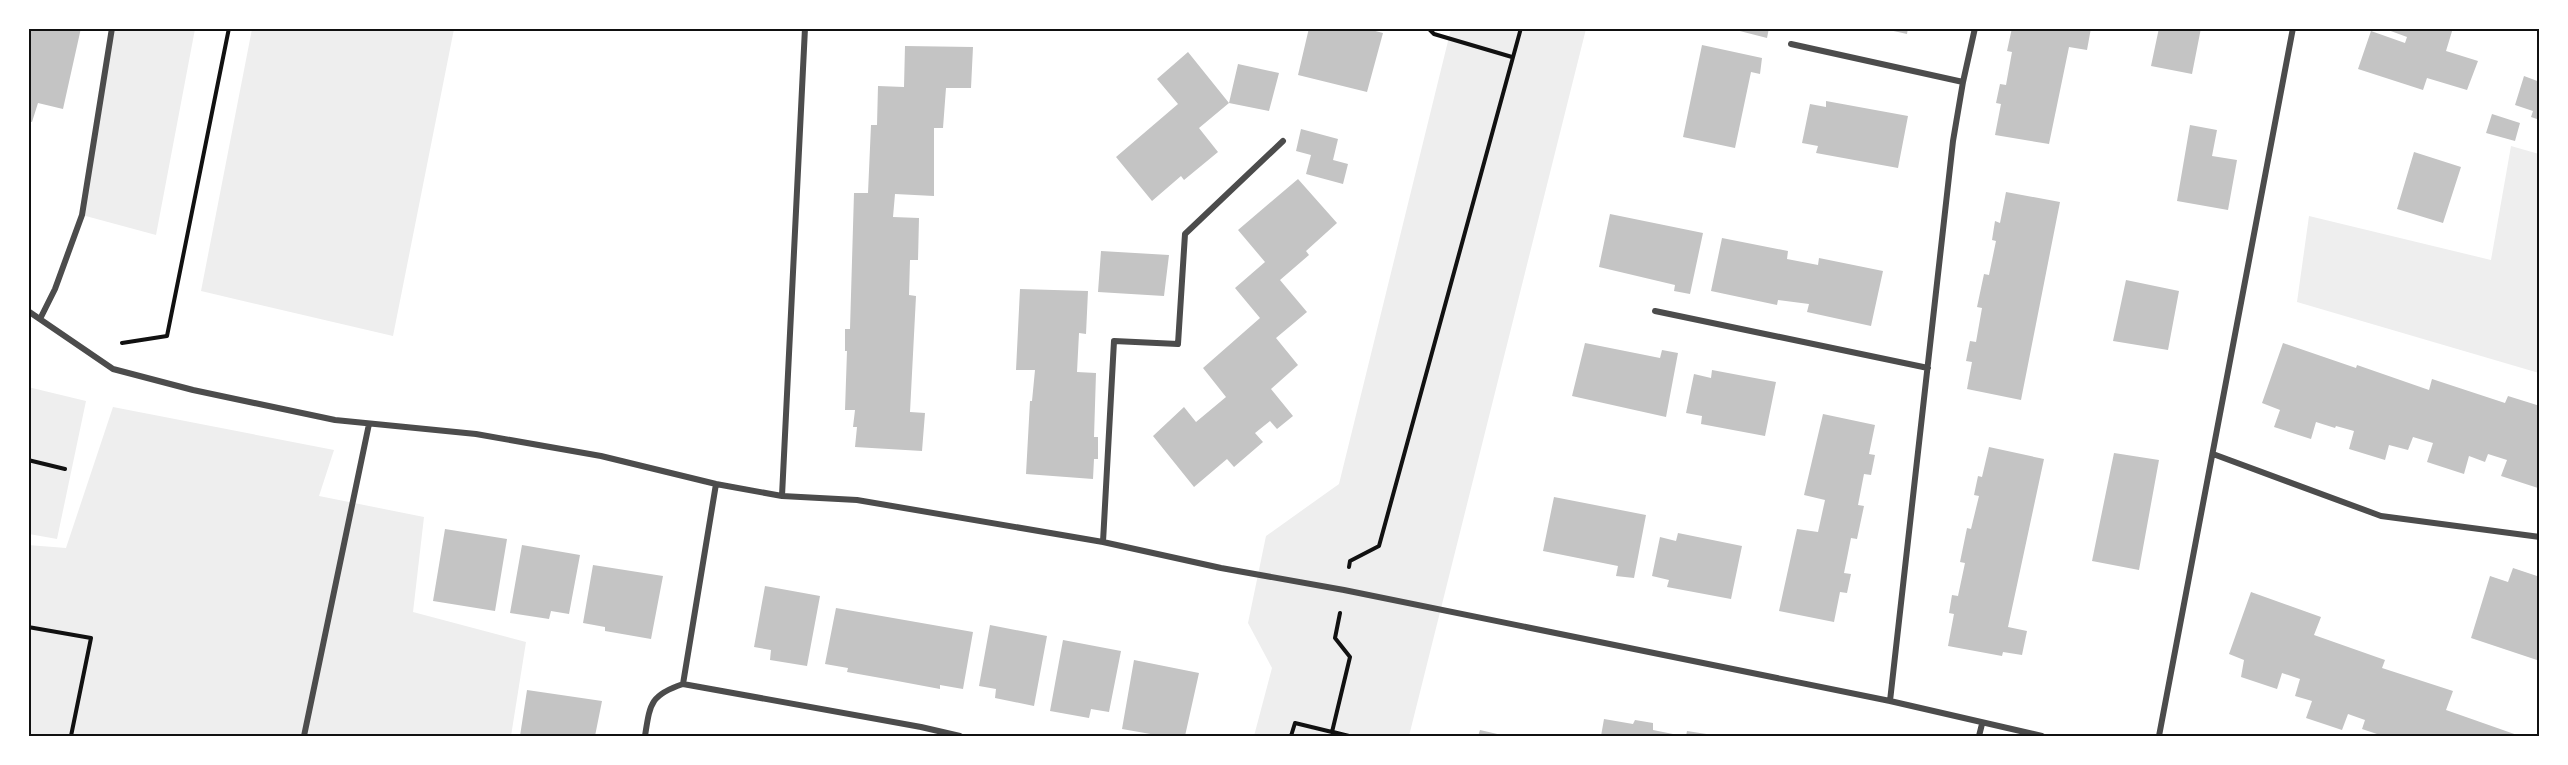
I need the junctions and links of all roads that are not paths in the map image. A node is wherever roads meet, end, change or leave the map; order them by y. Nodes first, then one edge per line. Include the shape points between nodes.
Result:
1 (112, 28) edge
2 (805, 28) edge
3 (1975, 28) edge
4 (2293, 28) edge
5 (1791, 44) dead end
6 (1963, 81) junction
7 (1283, 141) dead end
8 (28, 310) edge
9 (1655, 311) dead end
10 (40, 319) junction
11 (1928, 368) junction
12 (369, 424) junction
13 (2213, 454) junction
14 (716, 484) junction
15 (782, 496) junction
16 (2540, 537) edge
17 (1103, 542) junction
18 (683, 684) junction
19 (1890, 701) junction
20 (1982, 724) junction
21 (304, 736) edge
22 (645, 736) edge
23 (960, 736) edge
24 (1979, 736) edge
25 (2042, 736) edge
26 (2159, 736) edge

1 - 10 street via 82,215
2 - 15 street
3 - 6 street
4 - 13 street
5 - 6 street
6 - 11 street
7 - 17 street via 1185,234 1178,344 1114,341
8 - 10 street
9 - 11 street
10 - 12 street via 113,369 335,420
11 - 19 street
12 - 14 street via 487,436 601,456
12 - 21 street
13 - 16 street via 2381,516
13 - 26 street
14 - 15 street
14 - 18 street
15 - 17 street via 857,500
17 - 19 street
18 - 22 street via 663,691 650,708
18 - 23 street
19 - 20 street
20 - 24 street
20 - 25 street

